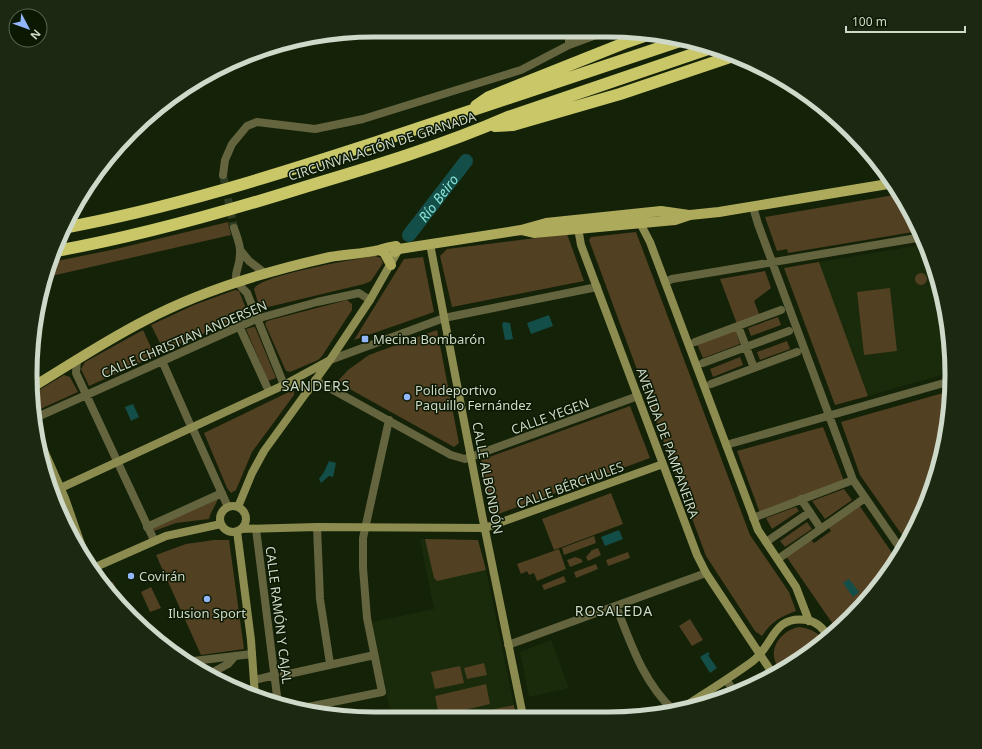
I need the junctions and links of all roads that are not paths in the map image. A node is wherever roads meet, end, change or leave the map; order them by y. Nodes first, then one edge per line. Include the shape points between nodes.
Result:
1 (569, 37) edge
2 (591, 37) edge
3 (637, 39) edge
4 (674, 43) edge
5 (569, 45) junction
6 (702, 51) edge
7 (725, 59) edge
8 (468, 112) junction
9 (486, 126) junction
10 (223, 175) tunnel mouth
11 (886, 184) edge
12 (753, 206) junction
13 (690, 215) junction
14 (608, 216) junction
15 (652, 222) junction
16 (640, 223) junction
17 (71, 226) edge
18 (234, 228) tunnel mouth
19 (578, 228) junction
20 (521, 230) junction
21 (647, 235) junction
22 (915, 237) edge
23 (430, 244) junction
24 (400, 249) junction
25 (61, 250) edge
26 (240, 251) junction
27 (381, 251) junction
28 (772, 263) junction
29 (391, 265) junction
30 (266, 274) junction
31 (253, 277) junction
32 (236, 282) junction
33 (665, 282) junction
34 (597, 287) junction
35 (247, 293) junction
36 (370, 300) junction
37 (781, 310) dead end
38 (444, 318) junction
39 (256, 319) junction
40 (738, 326) junction
41 (240, 328) dead end
42 (789, 331) dead end
43 (695, 342) dead end
44 (746, 347) junction
45 (797, 352) dead end
46 (77, 360) junction
47 (330, 360) junction
48 (163, 363) dead end
49 (703, 363) dead end
50 (66, 367) junction
51 (754, 368) junction
52 (306, 372) junction
53 (76, 373) junction
54 (316, 380) junction
55 (945, 383) edge
56 (37, 384) edge
57 (711, 384) dead end
58 (284, 385) junction
59 (267, 387) dead end
60 (308, 391) junction
61 (87, 395) junction
62 (638, 396) junction
63 (40, 416) edge
64 (829, 416) junction
65 (389, 420) junction
66 (191, 425) junction
67 (726, 445) junction
68 (471, 457) junction
69 (48, 459) edge
70 (118, 461) junction
71 (663, 464) junction
72 (853, 480) junction
73 (61, 487) junction
74 (57, 489) edge
75 (222, 493) junction
76 (865, 498) junction
77 (801, 499) junction
78 (228, 507) junction
79 (238, 507) junction
80 (810, 512) junction
81 (753, 518) junction
82 (246, 520) junction
83 (221, 524) junction
84 (148, 526) junction
85 (317, 527) junction
86 (256, 528) junction
87 (365, 528) junction
88 (485, 528) junction
89 (822, 529) junction
90 (239, 530) junction
91 (78, 535) edge
92 (154, 540) junction
93 (766, 542) junction
94 (898, 546) edge
95 (778, 559) junction
96 (97, 566) edge
97 (706, 573) junction
98 (616, 606) junction
99 (809, 621) junction
100 (825, 632) edge
101 (508, 646) junction
102 (252, 654) junction
103 (760, 655) junction
104 (235, 656) junction
105 (370, 656) dead end
106 (214, 658) junction
107 (196, 661) edge
108 (330, 664) junction
109 (770, 670) edge
110 (279, 675) junction
111 (254, 680) junction
112 (729, 684) dead end
113 (732, 688) edge
114 (255, 690) edge
115 (701, 696) joint
116 (278, 697) edge
117 (695, 700) edge
118 (323, 704) junction
119 (311, 706) edge
120 (670, 706) edge
121 (324, 708) edge
122 (523, 712) edge

1 - 5 street
2 - 5 street
3 - 8 highway via 488,97
4 - 8 highway, CIRCUNVALACIÓN DE GRANADA
5 - 10 street via 521,70 363,119 315,129 257,122 247,126 232,144 225,160
6 - 9 highway, CIRCUNVALACIÓN DE GRANADA
7 - 9 highway via 570,109 513,125
8 - 17 highway, CIRCUNVALACIÓN DE GRANADA via 233,188
9 - 25 highway, CIRCUNVALACIÓN DE GRANADA via 350,173 224,211 138,234
11 - 12 main road
12 - 13 main road
12 - 28 street
13 - 14 main road via 671,211
13 - 15 main road via 675,220
14 - 16 main road via 620,219 633,218
14 - 19 main road via 597,222 584,223
14 - 20 main road via 546,223
15 - 16 main road
15 - 21 street
16 - 19 main road
16 - 21 street
18 - 26 street
19 - 20 main road via 534,233
19 - 34 street, AVENIDA DE PAMPANEIRA via 581,245
20 - 23 main road
21 - 33 street
22 - 28 street
23 - 24 main road
23 - 38 street, CALLE ALBONDÓN
24 - 27 main road via 396,246 386,247
24 - 29 street
26 - 30 street
26 - 32 street
27 - 29 main road
27 - 30 main road via 340,255
28 - 33 street
28 - 64 street
29 - 36 street
30 - 31 main road
31 - 32 main road
31 - 35 street
32 - 35 street
32 - 46 main road via 144,321
33 - 67 street
34 - 38 street
34 - 62 street, AVENIDA DE PAMPANEIRA
35 - 39 street
36 - 39 street, CALLE CHRISTIAN ANDERSEN via 359,293
36 - 47 street
37 - 40 street
38 - 47 street
38 - 68 street, CALLE ALBONDÓN
39 - 58 street
39 - 61 street, CALLE CHRISTIAN ANDERSEN
40 - 43 street
40 - 44 street
41 - 59 street
42 - 44 street
44 - 49 street
44 - 51 street
45 - 51 street
46 - 50 main road
46 - 53 street
47 - 52 street
47 - 54 street
48 - 66 street
50 - 53 street
50 - 56 main road
51 - 57 street
52 - 54 street
52 - 58 street
53 - 61 street
54 - 60 street
54 - 65 street
55 - 64 street
58 - 60 street via 298,384
58 - 66 street
60 - 79 street via 259,459
61 - 63 street, CALLE CHRISTIAN ANDERSEN
61 - 70 street
62 - 68 street, CALLE YEGEN
62 - 71 street, AVENIDA DE PAMPANEIRA
64 - 67 street
64 - 72 street
65 - 68 street via 451,455 464,459
65 - 87 street
66 - 70 street
66 - 75 street
67 - 81 street
68 - 88 street, CALLE ALBONDÓN
69 - 73 street
70 - 73 street
70 - 84 street
71 - 88 street, CALLE BÉRCHULES
71 - 97 street, AVENIDA DE PAMPANEIRA via 696,555
72 - 76 street
72 - 77 street
73 - 74 street
73 - 91 street
75 - 78 street
75 - 84 street
76 - 89 street
76 - 94 street
77 - 80 street
77 - 81 street
78 - 79 street
78 - 83 street via 221,514
79 - 82 street via 244,512
80 - 89 street
80 - 93 street
81 - 93 street
82 - 86 street
82 - 90 street
83 - 90 street via 226,530
83 - 92 street
84 - 92 street
85 - 86 street, CALLE BÉRCHULES
85 - 87 street, CALLE BÉRCHULES
85 - 108 street via 320,599
86 - 90 street, CALLE BÉRCHULES
86 - 110 street, CALLE RAMÓN Y CAJAL
87 - 88 street, CALLE BÉRCHULES
87 - 118 street via 365,595 373,654 382,692
88 - 101 street, CALLE ALBONDÓN
89 - 95 street
90 - 102 street
92 - 96 street
93 - 95 street
95 - 99 street via 796,587
97 - 98 street
97 - 103 street, AVENIDA DE PAMPANEIRA
98 - 101 street
98 - 120 street via 638,662
99 - 100 street
99 - 103 street via 798,620 779,627
101 - 122 street, CALLE ALBONDÓN
102 - 104 street
102 - 111 street
103 - 109 street, AVENIDA DE PAMPANEIRA
103 - 115 street
104 - 106 street
104 - 106 street via 228,664 215,671
105 - 108 street
106 - 107 street
108 - 110 street
110 - 111 street
110 - 116 street, CALLE RAMÓN Y CAJAL
111 - 114 street
112 - 113 street
115 - 117 street
118 - 119 street
118 - 121 street

